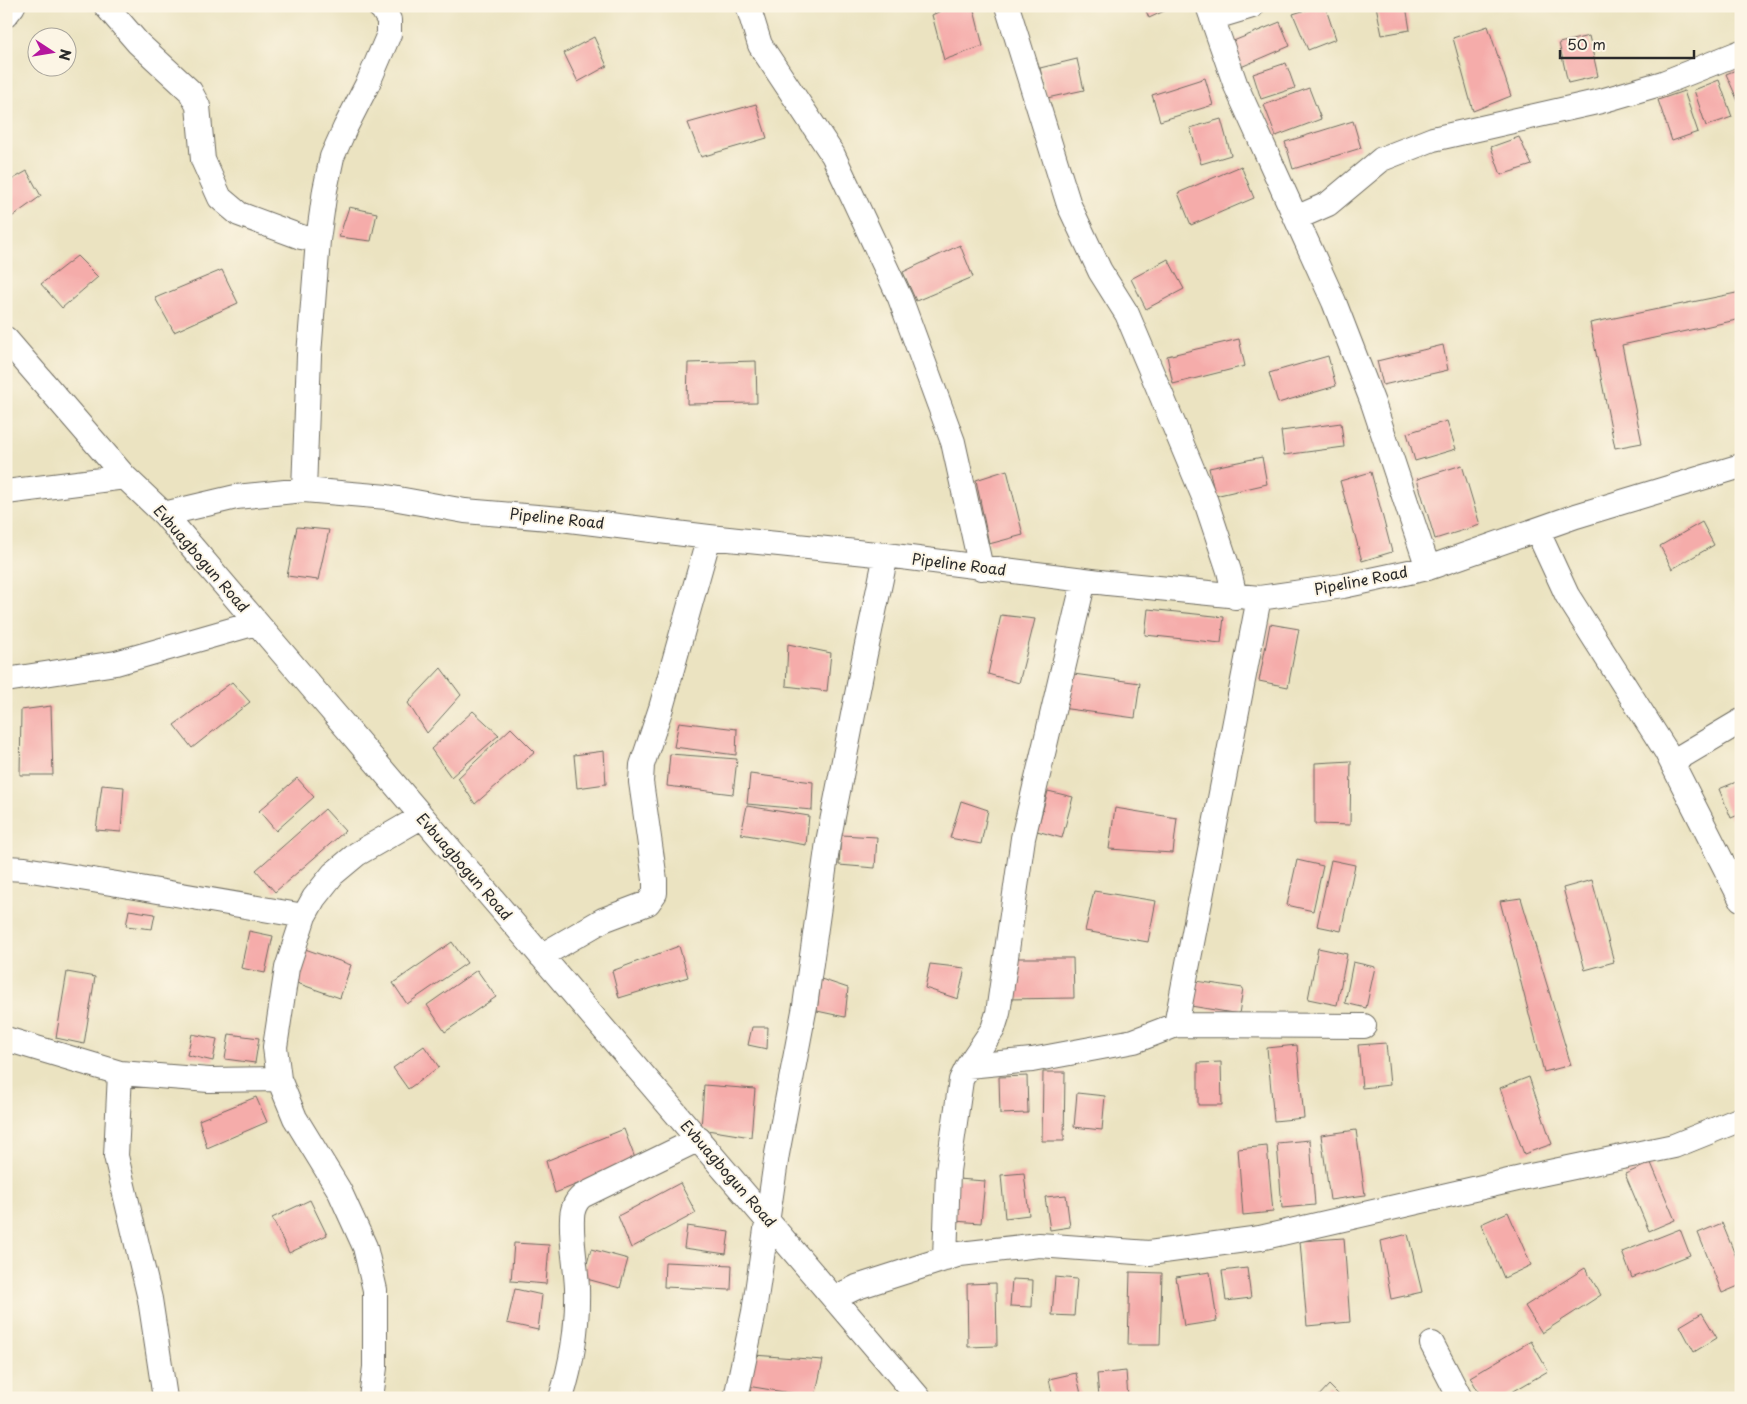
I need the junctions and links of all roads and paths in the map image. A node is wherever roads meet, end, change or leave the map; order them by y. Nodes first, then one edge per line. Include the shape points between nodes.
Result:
1 (13, 6) edge
2 (106, 6) edge
3 (379, 6) edge
4 (748, 6) edge
5 (1007, 6) edge
6 (1252, 6) edge
7 (1210, 12) edge
8 (6, 15) edge
9 (1741, 52) edge
10 (1296, 218) junction
11 (318, 240) junction
12 (6, 339) edge
13 (1741, 466) edge
14 (125, 477) junction
15 (304, 490) junction
16 (6, 492) edge
17 (164, 514) junction
18 (1537, 530) junction
19 (709, 537) junction
20 (886, 555) junction
21 (981, 568) junction
22 (1428, 568) junction
23 (1084, 580) junction
24 (1235, 597) junction
25 (1259, 598) junction
26 (256, 623) junction
27 (6, 680) edge
28 (1741, 721) edge
29 (1672, 762) junction
30 (421, 817) junction
31 (6, 868) edge
32 (1741, 899) edge
33 (304, 916) junction
34 (540, 956) junction
35 (1176, 1026) junction
36 (1364, 1026) dead end
37 (993, 1029) junction
38 (6, 1038) edge
39 (1013, 1062) junction
40 (968, 1066) junction
41 (120, 1073) junction
42 (280, 1079) junction
43 (1741, 1119) edge
44 (699, 1140) junction
45 (768, 1220) junction
46 (945, 1259) junction
47 (834, 1298) junction
48 (1432, 1344) dead end
49 (165, 1398) edge
50 (371, 1398) edge
51 (561, 1398) edge
52 (736, 1398) edge
53 (919, 1398) edge
54 (1460, 1398) edge

1 - 8 street
2 - 11 street via 138,43 190,91 198,106 203,160 220,198 239,214
3 - 11 street via 389,20 390,34 332,157
4 - 21 street via 760,45 834,155 900,298 953,442
5 - 24 street via 1069,204 1100,271 1127,314 1206,502
6 - 7 street
7 - 10 street via 1236,86
9 - 10 street via 1663,83 1601,101 1433,139 1382,159 1328,204
10 - 22 street via 1334,302 1373,403
11 - 15 street via 309,355
12 - 14 street, Evbuagbogun Road
13 - 18 street, Pipeline Road
14 - 16 street
14 - 17 street, Evbuagbogun Road
15 - 17 street, Pipeline Road via 236,497
15 - 19 street, Pipeline Road via 388,497 464,511
17 - 26 street, Evbuagbogun Road
18 - 22 street, Pipeline Road
18 - 29 street via 1567,595
19 - 20 street, Pipeline Road
19 - 34 street via 642,765 655,893 648,903 603,920
20 - 21 street, Pipeline Road
20 - 45 street via 828,842 805,1006
21 - 23 street, Pipeline Road
22 - 25 street, Pipeline Road via 1344,586
23 - 24 street, Pipeline Road
23 - 37 street via 1023,838
24 - 25 street, Pipeline Road
25 - 35 street
26 - 27 street via 116,663
26 - 30 street, Evbuagbogun Road
28 - 29 street
29 - 32 street
30 - 33 street via 357,854 333,874
30 - 34 street, Evbuagbogun Road
31 - 33 street
33 - 42 street via 287,968 275,1047
34 - 44 street, Evbuagbogun Road
35 - 36 street
35 - 39 street via 1134,1041
37 - 39 street
37 - 40 street
38 - 41 street
39 - 40 street
40 - 46 street via 956,1101 948,1171
41 - 42 street via 209,1080
41 - 49 street via 116,1156 150,1299
42 - 50 street via 295,1118 340,1190 365,1247 375,1290 376,1367
43 - 46 street via 1674,1146 1260,1238 1148,1253 1039,1245 960,1254
44 - 45 street, Evbuagbogun Road
44 - 51 street via 582,1196 575,1203 572,1218 576,1322 569,1371
45 - 47 street, Evbuagbogun Road
45 - 52 street
46 - 47 street via 857,1287
47 - 53 street, Evbuagbogun Road
48 - 54 street

